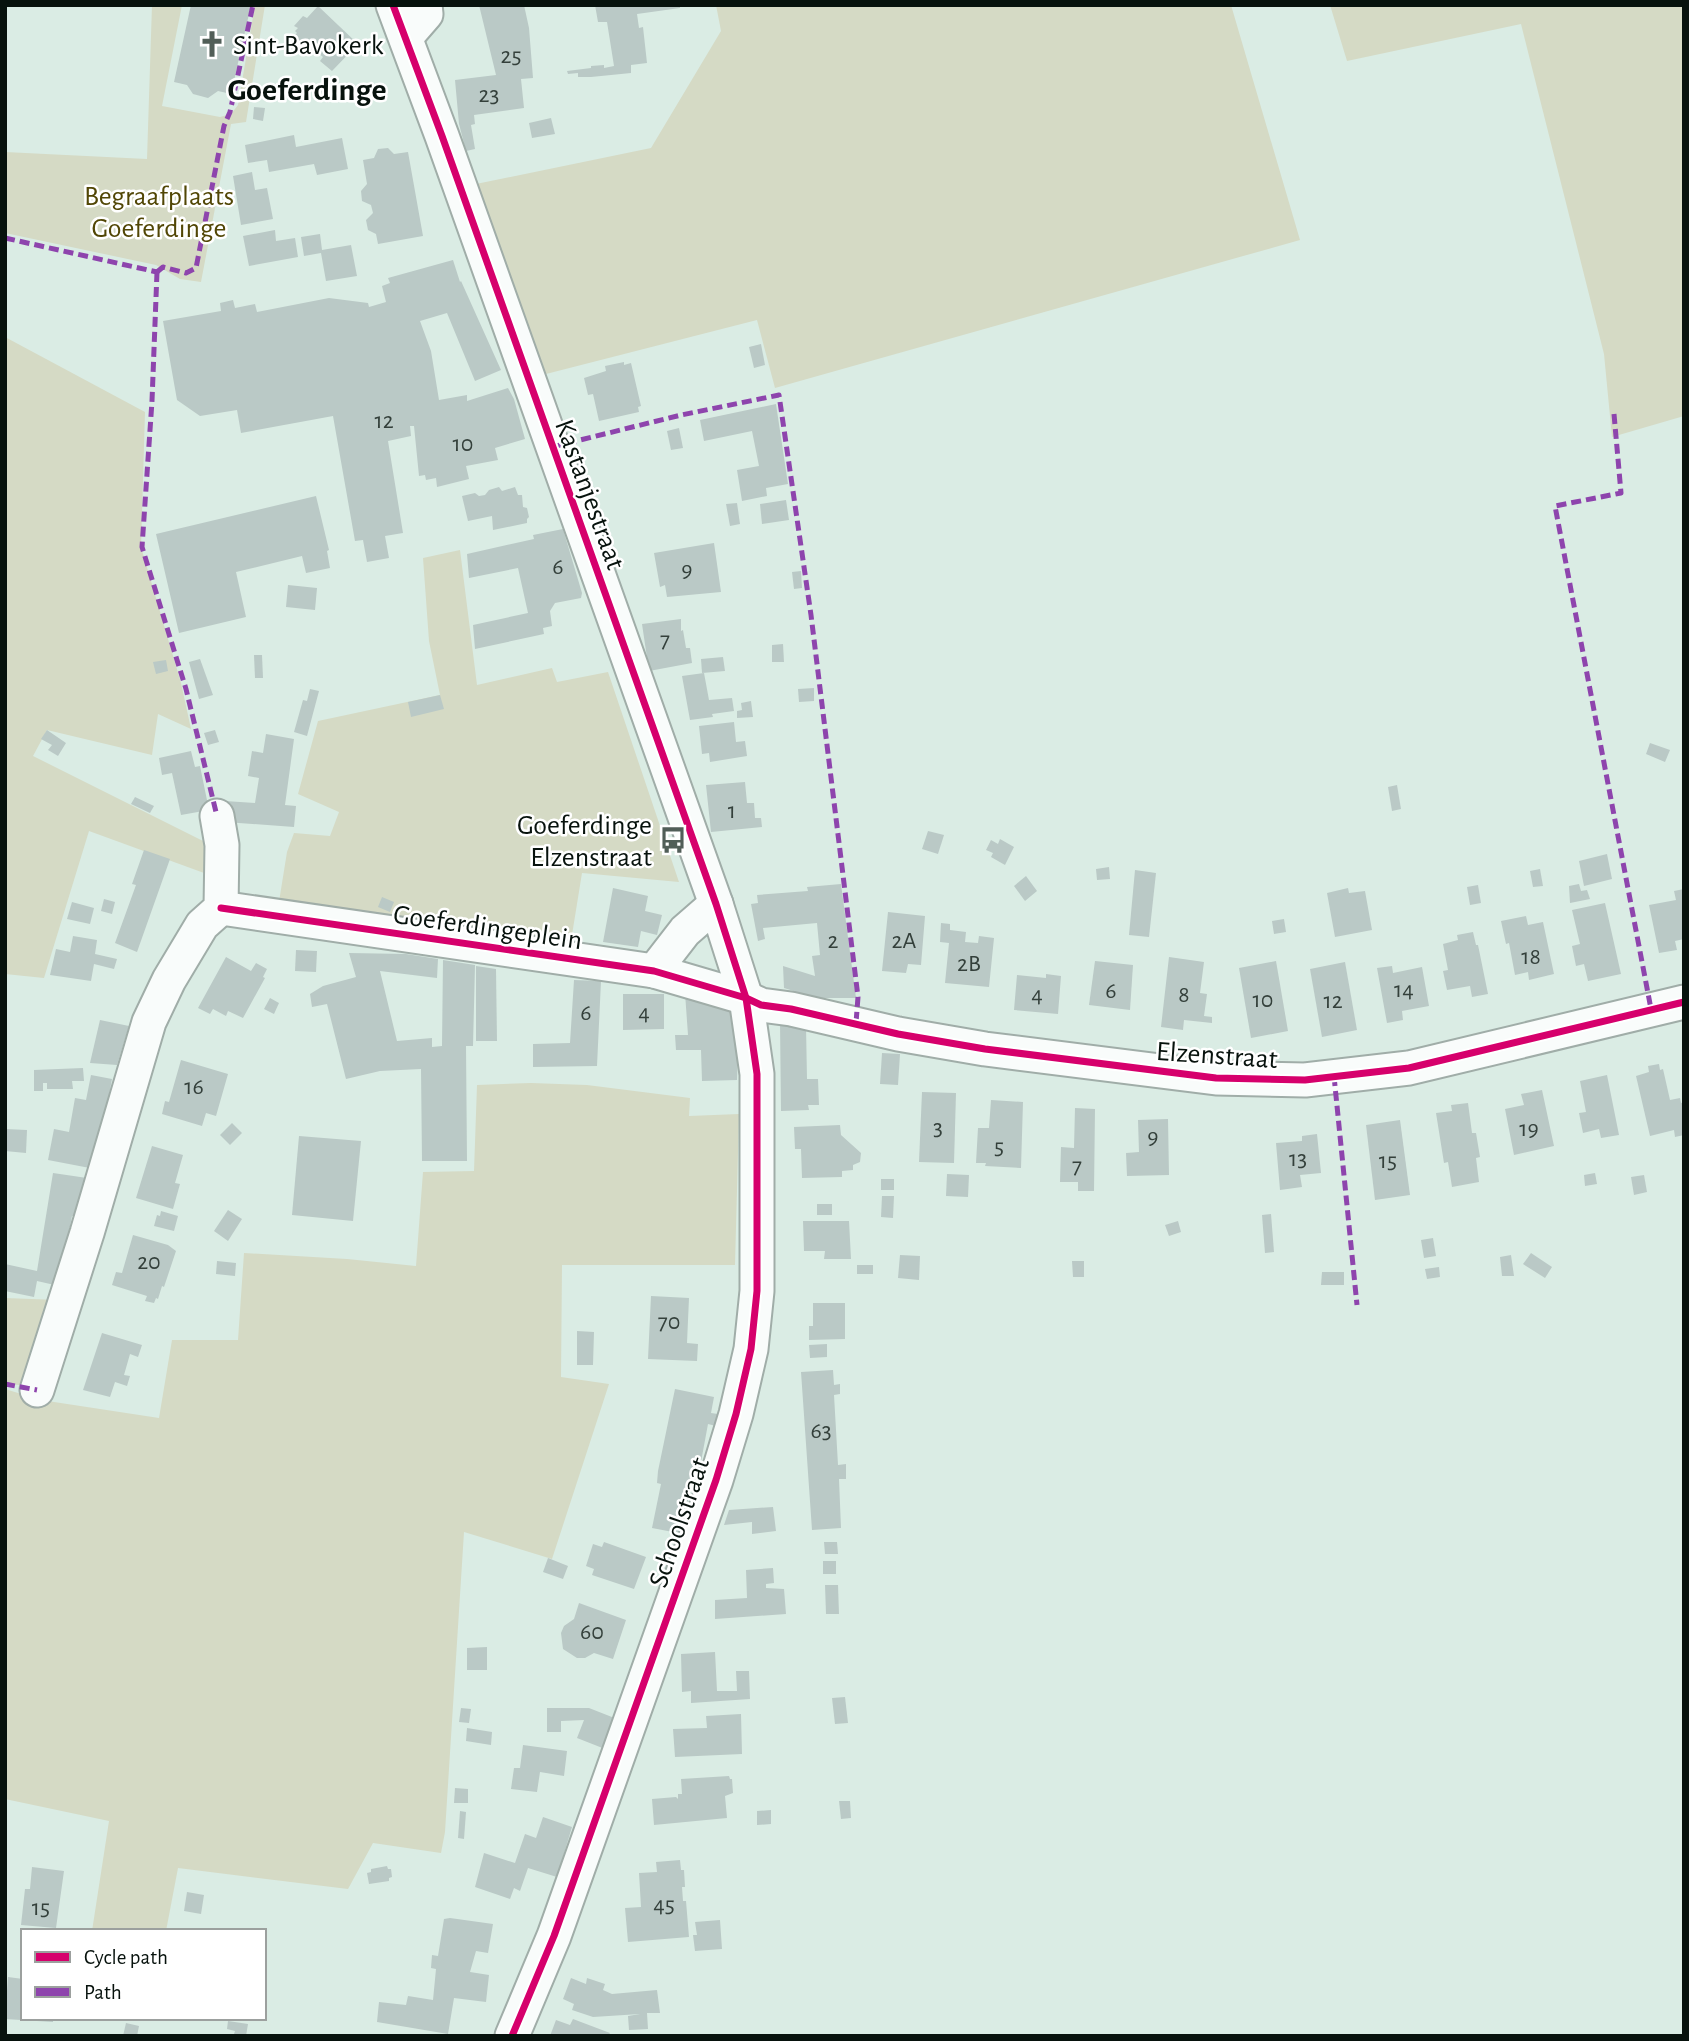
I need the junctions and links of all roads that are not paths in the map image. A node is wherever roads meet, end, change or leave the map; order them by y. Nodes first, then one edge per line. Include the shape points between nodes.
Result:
1 (393, 5) edge
2 (425, 5) edge
3 (406, 37) junction
4 (217, 816) dead end
5 (716, 904) junction
6 (221, 908) junction
7 (654, 971) junction
8 (746, 998) junction
9 (1684, 1002) edge
10 (37, 1390) dead end
11 (512, 2036) edge

1 - 3 street, Kastanjestraat
2 - 3 street via 426,14
3 - 5 street, Kastanjestraat
4 - 6 street via 222,845
5 - 7 street via 685,931
5 - 8 street, Kastanjestraat
6 - 7 street, Goeferdingeplein
6 - 10 street via 202,925 149,1022
7 - 8 street, Goeferdingeplein
8 - 9 street, Elzenstraat via 761,1005 985,1049 1261,1080 1409,1068
8 - 11 street, Schoolstraat via 757,1074 757,1291 751,1349 716,1480 554,1936

